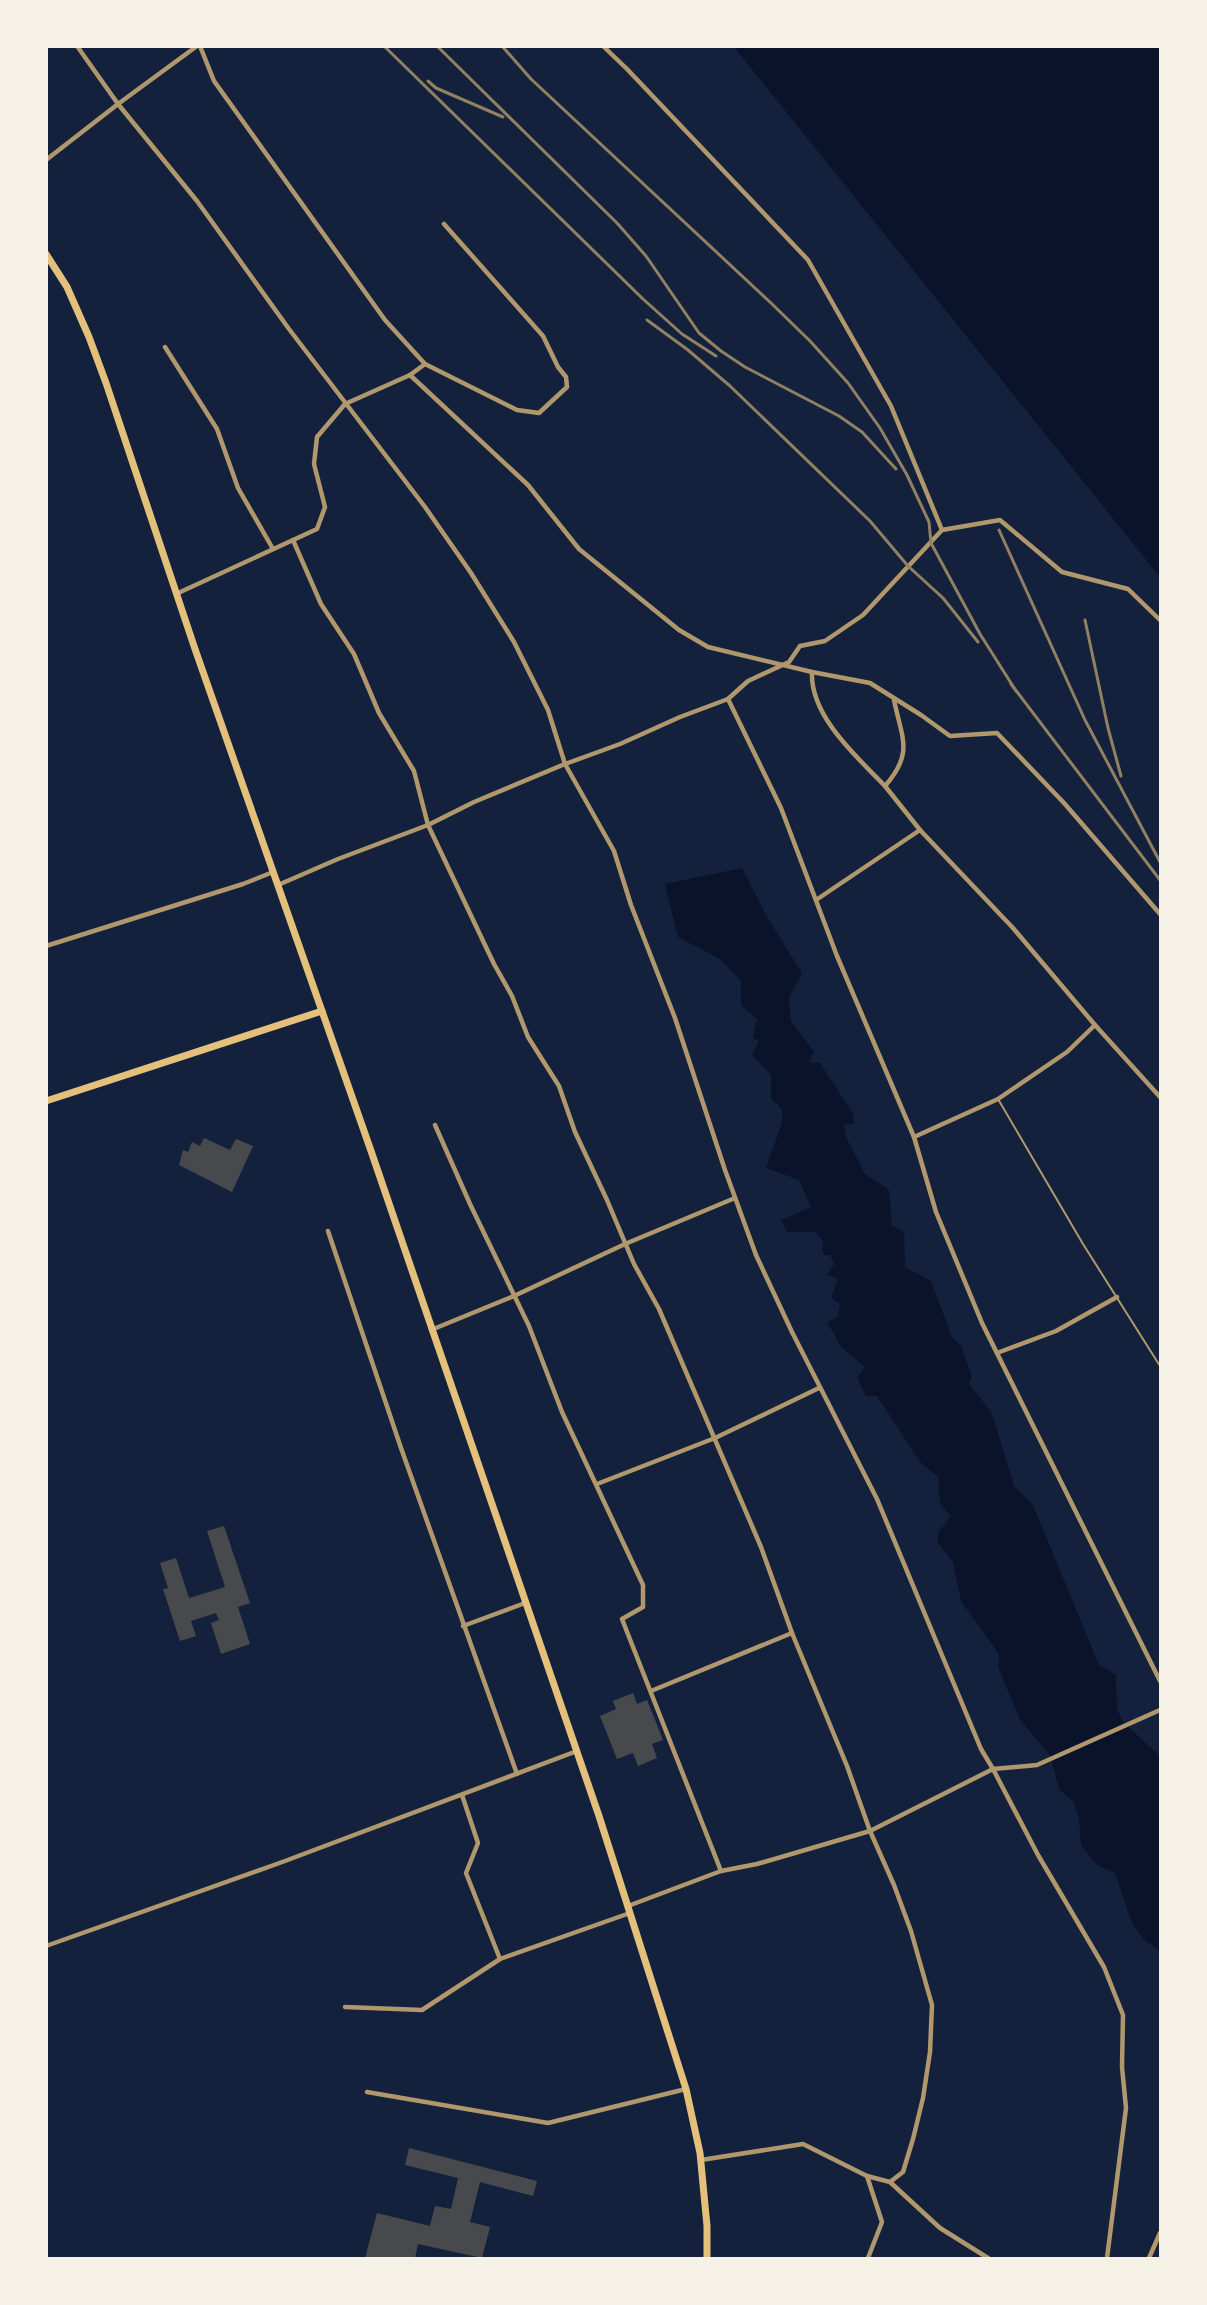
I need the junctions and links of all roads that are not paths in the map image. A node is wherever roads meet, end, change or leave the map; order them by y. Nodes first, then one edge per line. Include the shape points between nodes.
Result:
1 (78, 46) edge
2 (199, 46) edge
3 (603, 46) edge
4 (118, 104) junction
5 (46, 160) edge
6 (444, 224) dead end
7 (46, 254) edge
8 (165, 347) dead end
9 (425, 364) junction
10 (410, 375) junction
11 (345, 404) junction
12 (942, 530) junction
13 (293, 540) junction
14 (273, 549) junction
15 (177, 594) junction
16 (1161, 620) edge
17 (784, 666) junction
18 (812, 672) junction
19 (728, 699) junction
20 (894, 700) junction
21 (565, 764) junction
22 (885, 786) junction
23 (428, 825) junction
24 (920, 830) junction
25 (273, 872) junction
26 (278, 885) junction
27 (816, 900) junction
28 (1161, 915) edge
29 (46, 946) edge
30 (321, 1011) junction
31 (1095, 1025) junction
32 (1161, 1097) edge
33 (998, 1099) junction
34 (46, 1101) edge
35 (435, 1125) dead end
36 (914, 1137) junction
37 (735, 1198) junction
38 (328, 1231) dead end
39 (626, 1244) junction
40 (514, 1296) junction
41 (1117, 1297) junction
42 (431, 1330) junction
43 (997, 1353) junction
44 (1161, 1366) edge
45 (819, 1388) junction
46 (715, 1438) junction
47 (597, 1484) junction
48 (525, 1602) junction
49 (464, 1626) junction
50 (792, 1633) junction
51 (1160, 1678) edge
52 (651, 1691) junction
53 (1161, 1710) edge
54 (577, 1751) junction
55 (993, 1769) junction
56 (517, 1774) junction
57 (462, 1795) junction
58 (870, 1831) junction
59 (721, 1870) junction
60 (629, 1909) junction
61 (46, 1946) edge
62 (500, 1959) junction
63 (345, 2007) dead end
64 (686, 2089) junction
65 (367, 2092) dead end
66 (701, 2160) junction
67 (867, 2176) junction
68 (890, 2182) junction
69 (1161, 2233) edge
70 (707, 2259) edge
71 (868, 2259) edge
72 (988, 2259) edge
73 (1107, 2259) edge
74 (1149, 2259) edge

1 - 4 street
2 - 4 street
2 - 9 street via 221,91 385,320
3 - 12 street via 808,260 891,406
4 - 5 street
4 - 11 street via 197,201
6 - 9 street via 543,336 566,377 567,387 539,413 517,410
7 - 15 main road via 67,287 89,337
8 - 14 street via 217,429 238,488
9 - 10 street
10 - 11 street
10 - 17 street via 528,485 579,549 679,630 708,647
11 - 13 street via 317,437 314,464 325,507 317,529
11 - 21 street via 425,507 514,642 548,710
12 - 16 street via 1000,520 1062,572 1128,589
12 - 17 street via 864,615 825,640 800,646
13 - 14 street
13 - 23 street via 321,604 354,654 379,713 414,771
14 - 15 street
15 - 25 main road
17 - 18 street
17 - 19 street via 748,681
18 - 20 street via 870,683
18 - 22 street via 811,684 829,726
19 - 21 street
19 - 27 street via 781,808
20 - 22 street via 905,751 899,770
20 - 28 street via 950,736 997,733 1064,802
21 - 23 street
21 - 37 street via 614,851
22 - 24 street
23 - 26 street
23 - 39 street via 512,996 528,1037 559,1086 575,1132
24 - 27 street
24 - 31 street via 1013,928
25 - 26 main road
25 - 29 street
26 - 30 main road
27 - 36 street
30 - 34 main road
30 - 42 main road
31 - 32 street
31 - 33 street via 1067,1052
33 - 36 street
33 - 41 lane
35 - 40 street
36 - 43 street via 936,1212
37 - 39 street
37 - 45 street via 756,1255
38 - 49 street
39 - 40 street
39 - 46 street
40 - 42 street
40 - 47 street
41 - 43 street via 1056,1331
41 - 44 lane
42 - 48 main road
43 - 51 street
45 - 46 street
45 - 55 street via 877,1499 955,1691
46 - 47 street
46 - 50 street
47 - 52 street via 643,1586 643,1607 622,1619
48 - 49 street
48 - 54 main road
49 - 56 street
50 - 52 street
50 - 58 street
52 - 59 street
53 - 55 street via 1037,1765
54 - 56 street
54 - 60 main road
55 - 58 street
55 - 73 street via 1104,1967 1123,2015 1126,2108
56 - 57 street
57 - 61 street
57 - 62 street via 478,1843 466,1873
58 - 59 street via 757,1864
58 - 68 street via 911,1931 932,2005 923,2098 903,2172
59 - 60 street
60 - 62 street
60 - 64 main road
62 - 63 street via 422,2010
64 - 65 street via 548,2123
64 - 66 main road
66 - 67 street via 803,2144
66 - 70 main road
67 - 68 street
67 - 71 street via 882,2222
68 - 72 street via 940,2228
69 - 74 street

